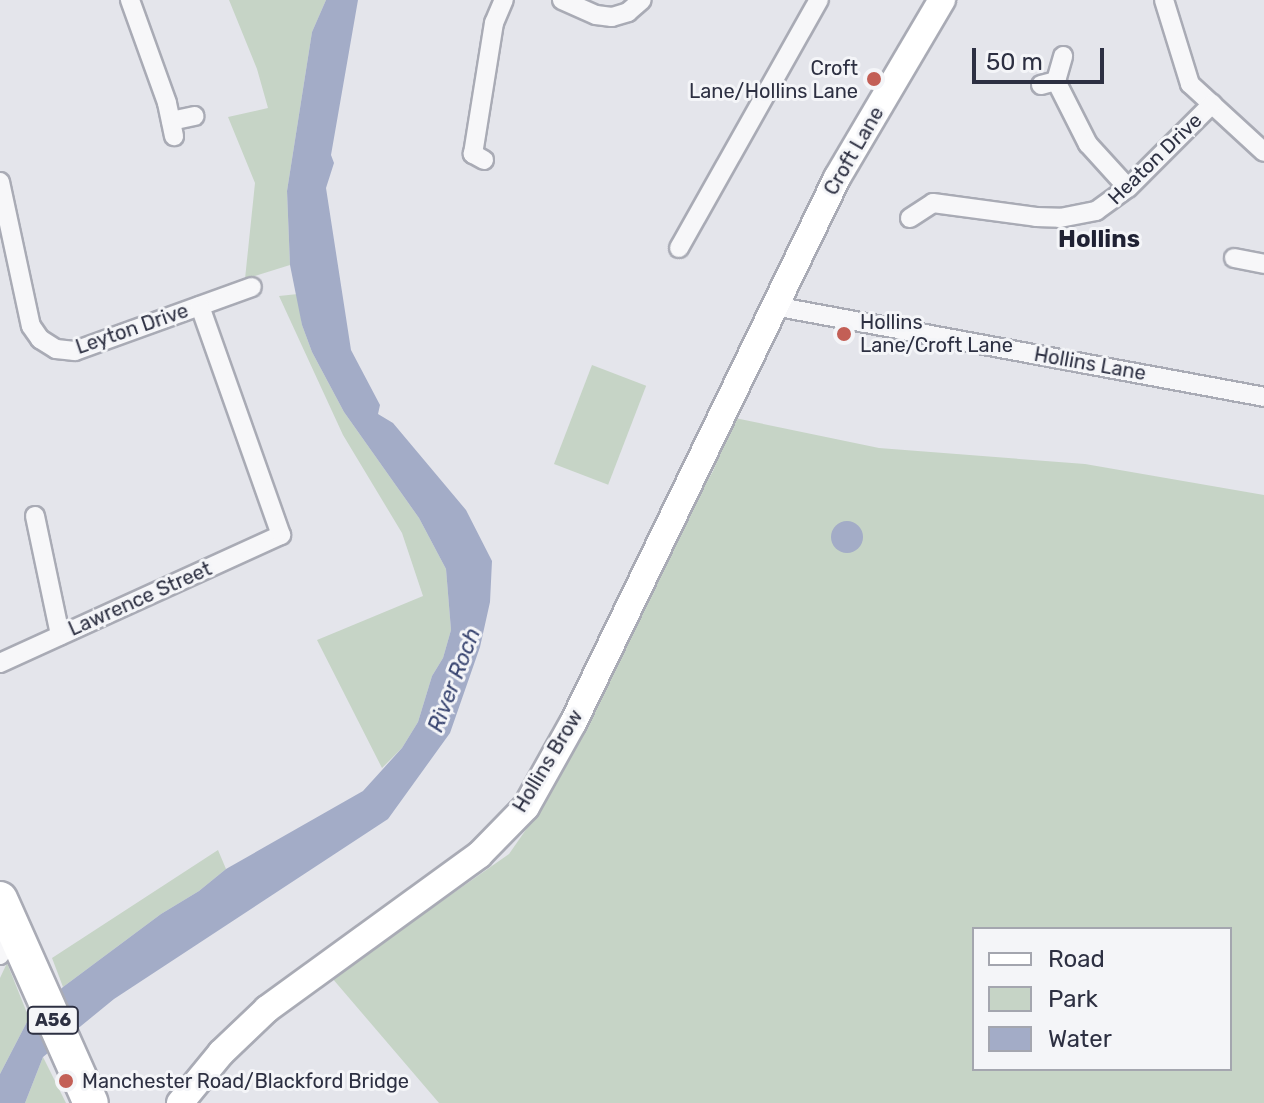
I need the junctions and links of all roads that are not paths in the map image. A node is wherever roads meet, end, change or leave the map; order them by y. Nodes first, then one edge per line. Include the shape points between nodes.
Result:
1 (130, 0) edge
2 (504, 0) edge
3 (562, 0) edge
4 (642, 0) edge
5 (819, 0) edge
6 (942, 0) edge
7 (1164, 0) edge
8 (1063, 56) dead end
9 (1212, 104) junction
10 (194, 116) dead end
11 (1264, 152) edge
12 (484, 160) dead end
13 (0, 182) edge
14 (1128, 188) junction
15 (910, 218) dead end
16 (679, 248) dead end
17 (1234, 258) dead end
18 (1264, 264) edge
19 (252, 287) dead end
20 (200, 306) junction
21 (774, 306) junction
22 (1264, 397) edge
23 (35, 516) dead end
24 (281, 535) joint
25 (60, 635) junction
26 (0, 663) edge
27 (0, 899) edge
28 (16, 951) edge
29 (84, 1091) edge
30 (180, 1103) edge

1 - 10 street via 173,129
2 - 12 street via 494,23 473,154
3 - 4 street via 612,17
5 - 16 street
6 - 21 street, Croft Lane via 837,178
7 - 9 street via 1190,84
8 - 14 street via 1048,83 1088,144
9 - 11 street
9 - 14 street, Heaton Drive
13 - 20 street, Leyton Drive via 31,326 47,345 75,351
14 - 15 street, Heaton Drive via 1108,205 1083,215 1036,217 933,203
17 - 18 street
19 - 20 street, Leyton Drive
20 - 24 street, Leyton Drive
21 - 22 street, Hollins Lane
21 - 30 street, Hollins Brow via 573,723 526,807 479,855 267,1009
23 - 25 street
24 - 25 street, Lawrence Street
25 - 26 street, Lawrence Street
27 - 28 highway, A56
28 - 29 highway, A56

